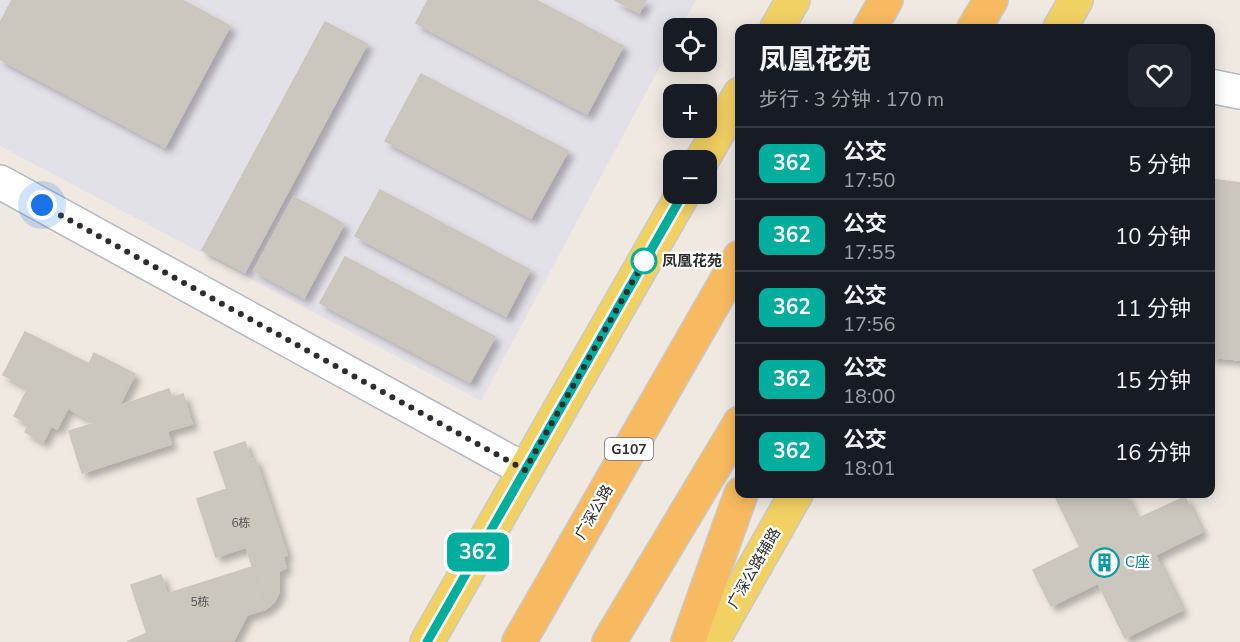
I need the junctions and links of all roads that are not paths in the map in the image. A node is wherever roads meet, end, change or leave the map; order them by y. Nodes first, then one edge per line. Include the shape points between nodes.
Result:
1 (793, 0) edge
2 (886, 0) edge
3 (991, 0) edge
4 (1076, 0) edge
5 (779, 24) edge
6 (872, 24) edge
7 (976, 24) edge
8 (1062, 24) edge
9 (1215, 87) edge
10 (1240, 92) edge
11 (735, 103) edge
12 (708, 150) edge
13 (0, 182) edge
14 (677, 204) edge
15 (735, 266) edge
16 (735, 431) edge
17 (525, 470) junction
18 (740, 498) edge
19 (794, 498) edge
20 (427, 642) edge
21 (519, 642) edge
22 (609, 642) edge
23 (688, 642) edge
24 (712, 642) edge

1 - 5 main road
2 - 6 highway
3 - 7 highway
4 - 8 main road
9 - 10 street
11 - 12 main road
13 - 17 street
14 - 17 main road
15 - 21 highway, 广深公路 / G107
16 - 22 highway
17 - 20 main road
18 - 23 highway
19 - 24 main road, 广深公路辅路

